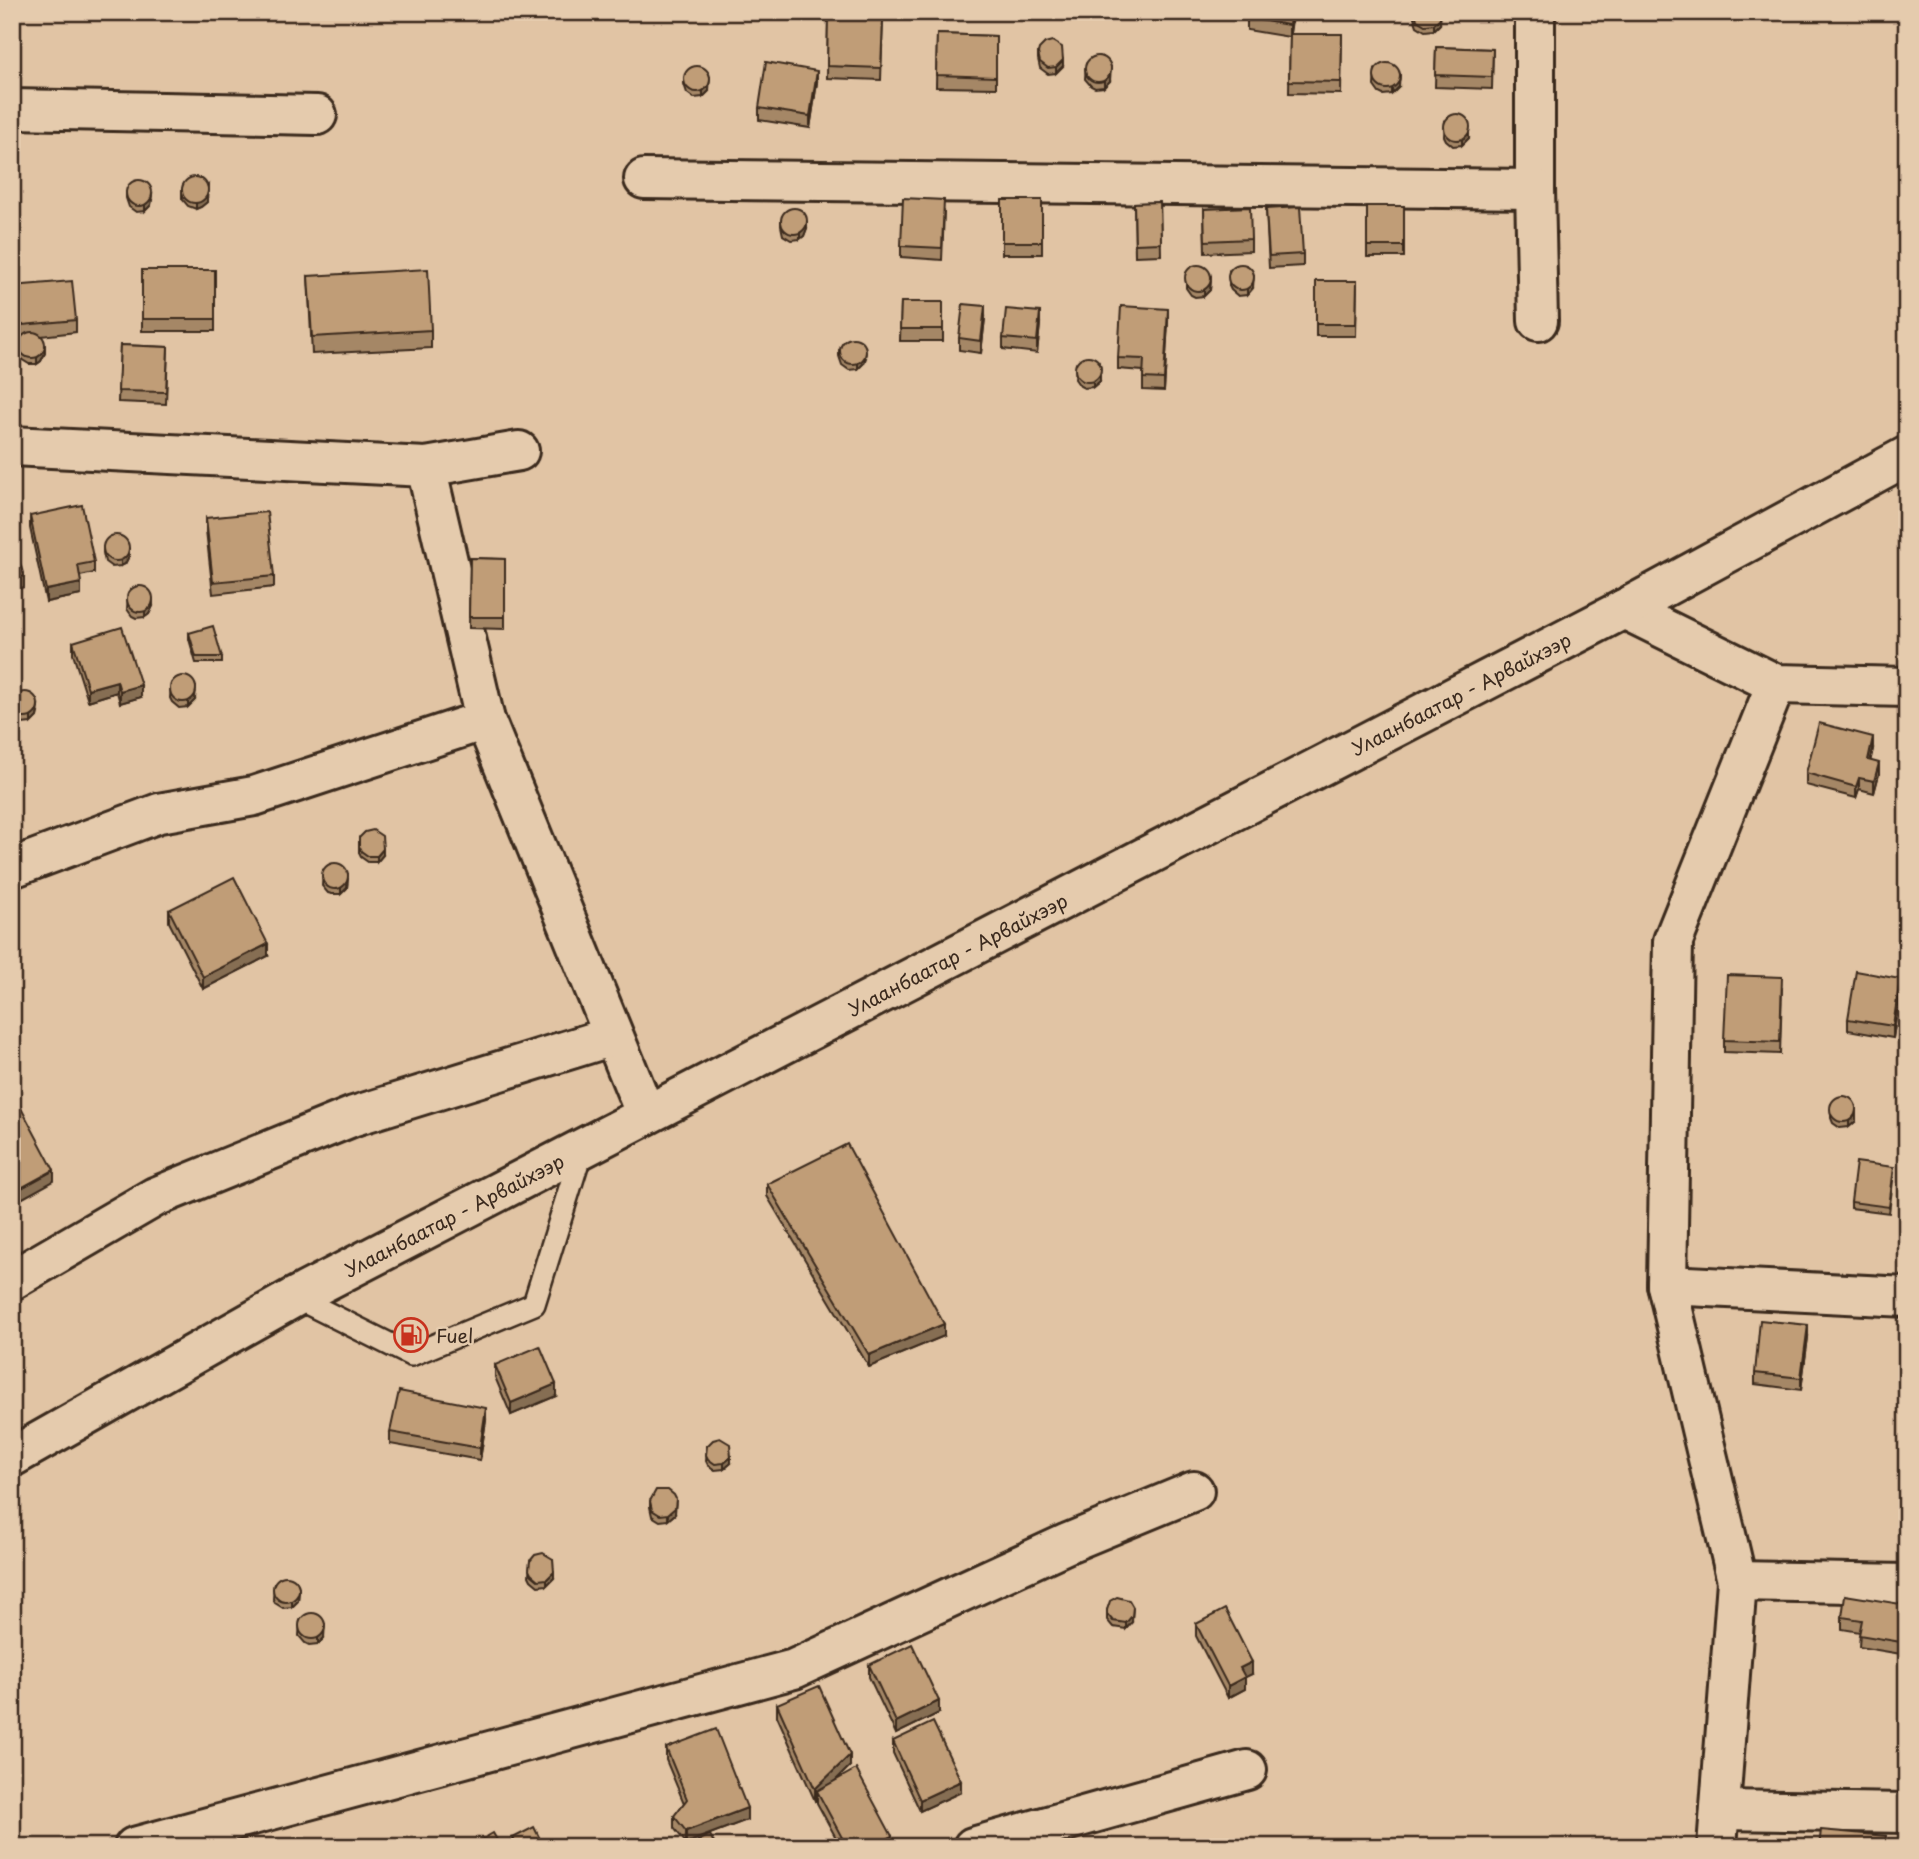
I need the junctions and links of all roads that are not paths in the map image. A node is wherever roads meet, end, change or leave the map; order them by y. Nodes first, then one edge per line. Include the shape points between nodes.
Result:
1 (1535, 12) edge
2 (12, 109) edge
3 (317, 115) dead end
4 (644, 179) dead end
5 (1535, 188) junction
6 (1538, 321) dead end
7 (12, 446) edge
8 (519, 452) dead end
9 (1907, 456) edge
10 (426, 467) junction
11 (1624, 608) junction
12 (1776, 684) junction
13 (1907, 687) edge
14 (485, 720) junction
15 (12, 868) edge
16 (614, 1036) junction
17 (646, 1115) junction
18 (582, 1149) junction
19 (12, 1280) edge
20 (1667, 1285) junction
21 (295, 1297) junction
22 (1907, 1297) edge
23 (12, 1457) edge
24 (1194, 1491) dead end
25 (1737, 1581) junction
26 (1907, 1584) edge
27 (1247, 1770) dead end
28 (1907, 1813) edge
29 (1719, 1828) edge
30 (134, 1847) edge
31 (973, 1847) edge

1 - 5 main road
2 - 3 main road
4 - 5 main road
5 - 6 main road
7 - 10 main road
8 - 10 main road
9 - 11 main road, Улаанбаатар - Арвайхээр
10 - 14 main road
11 - 12 main road
11 - 17 main road, Улаанбаатар - Арвайхээр
12 - 13 main road
12 - 20 main road via 1674,941
14 - 15 main road via 254,796 159,813
14 - 16 main road
16 - 17 main road
16 - 19 main road via 354,1116 192,1181 155,1197
17 - 18 main road, Улаанбаатар - Арвайхээр
18 - 21 main road, Улаанбаатар - Арвайхээр
18 - 21 lane via 534,1304 411,1355
20 - 22 main road
20 - 25 main road
21 - 23 main road, Улаанбаатар - Арвайхээр
24 - 30 main road via 1068,1543 794,1669
25 - 26 main road
25 - 29 main road
27 - 31 main road
28 - 29 main road

